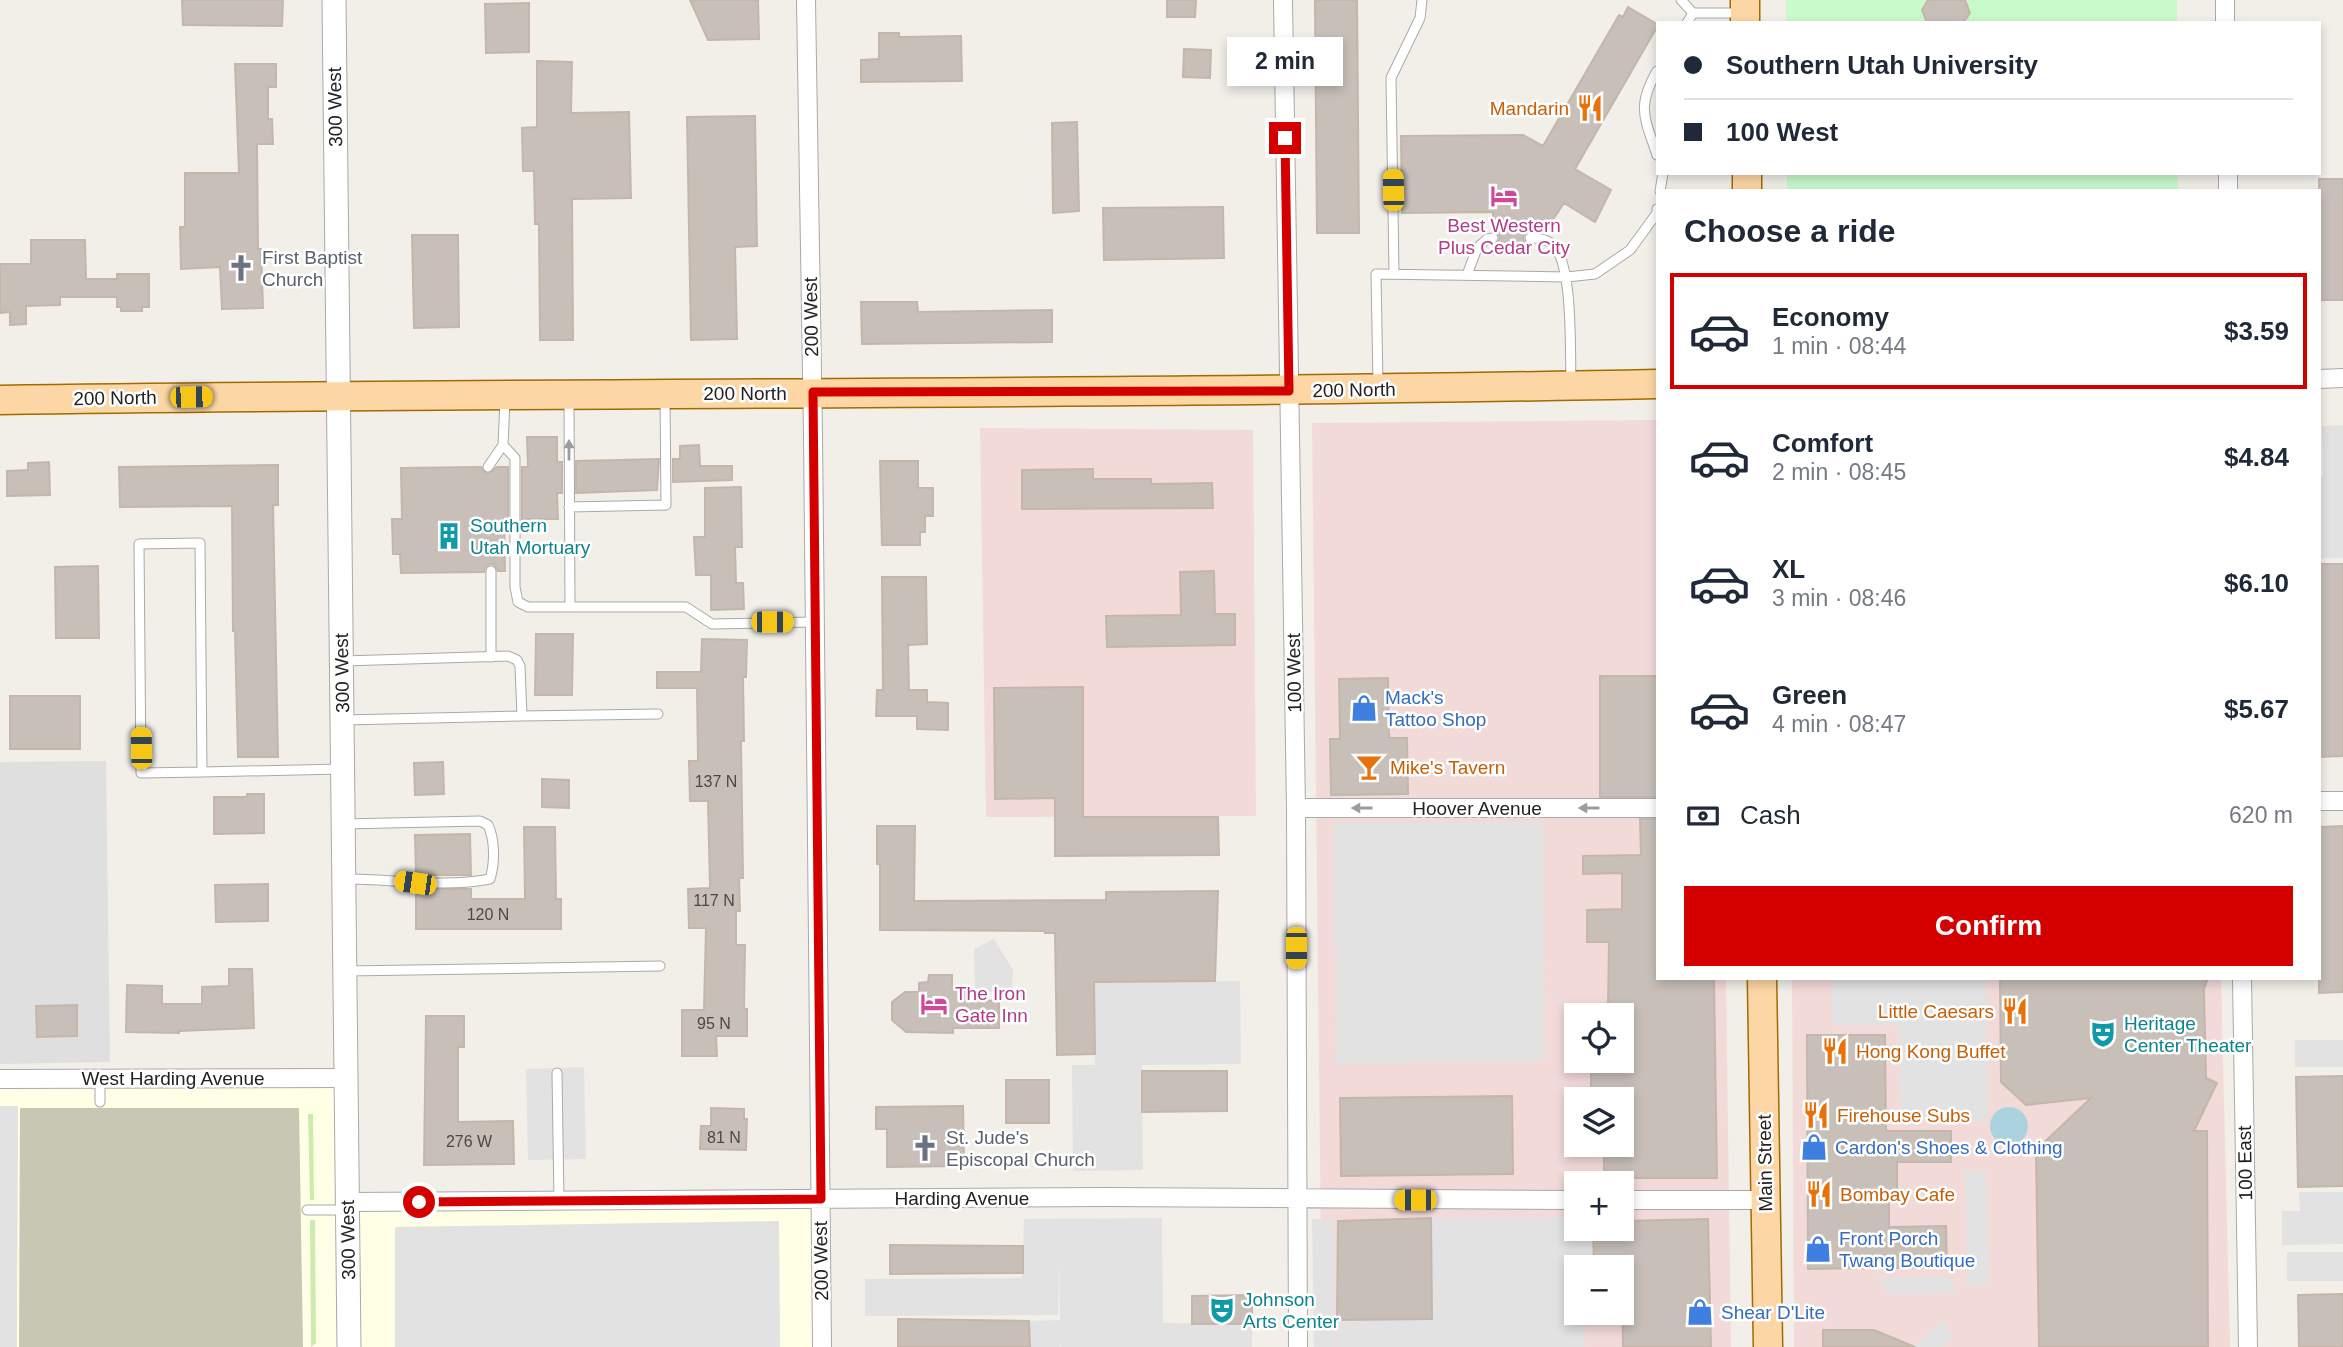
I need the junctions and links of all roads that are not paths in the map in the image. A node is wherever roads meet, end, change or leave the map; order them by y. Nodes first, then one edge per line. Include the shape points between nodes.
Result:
1 (334, 0) edge
2 (806, 0) edge
3 (1283, 0) edge
4 (1422, 0) edge
5 (1681, 0) edge
6 (2225, 0) edge
7 (1745, 12) edge
8 (1693, 13) junction
9 (1688, 21) edge
10 (2225, 21) edge
11 (1656, 73) edge
12 (1656, 152) edge
13 (1656, 214) edge
14 (1493, 238) dead end
15 (1530, 238) dead end
16 (1394, 274) junction
17 (1467, 275) junction
18 (1567, 277) junction
19 (2321, 379) edge
20 (2343, 379) edge
21 (1656, 384) edge
22 (1571, 385) junction
23 (1378, 389) junction
24 (1289, 391) junction
25 (813, 392) junction
26 (665, 393) junction
27 (505, 394) junction
28 (569, 394) junction
29 (338, 395) junction
30 (0, 400) edge
31 (503, 444) junction
32 (488, 467) dead end
33 (569, 507) junction
34 (491, 572) dead end
35 (570, 607) junction
36 (815, 622) junction
37 (491, 657) junction
38 (341, 661) junction
39 (658, 714) dead end
40 (522, 716) junction
41 (342, 720) junction
42 (343, 769) junction
43 (202, 772) junction
44 (2321, 801) edge
45 (2343, 801) edge
46 (1296, 808) junction
47 (1656, 808) edge
48 (343, 824) junction
49 (344, 879) junction
50 (660, 966) dead end
51 (345, 971) junction
52 (1762, 980) edge
53 (2242, 980) edge
54 (557, 1073) dead end
55 (100, 1078) junction
56 (346, 1078) junction
57 (0, 1079) edge
58 (100, 1102) dead end
59 (821, 1199) junction
60 (1297, 1199) junction
61 (1564, 1200) edge
62 (1634, 1200) edge
63 (1766, 1200) junction
64 (559, 1201) junction
65 (348, 1206) junction
66 (307, 1210) dead end
67 (349, 1347) edge
68 (822, 1347) edge
69 (1298, 1347) edge
70 (1768, 1347) edge
71 (2248, 1347) edge

1 - 29 street, 300 West
2 - 25 street, 200 West
3 - 24 street, 100 West
4 - 16 lane via 1420,18 1391,78
5 - 8 lane
6 - 10 street
7 - 8 lane
8 - 9 lane
11 - 12 lane via 1643,112
13 - 18 lane via 1630,250 1595,274
14 - 17 lane via 1477,248
15 - 18 lane via 1543,238 1556,248
16 - 17 lane
16 - 23 lane via 1376,274
17 - 18 lane
18 - 22 lane
19 - 20 street
21 - 22 main road, 200 North
22 - 23 main road, 200 North
23 - 24 main road, 200 North
24 - 25 main road, 200 North
24 - 46 street, 100 West
25 - 26 main road, 200 North
25 - 36 street, 200 West
26 - 28 main road, 200 North
26 - 33 lane via 666,505
27 - 28 main road, 200 North
27 - 29 main road, 200 North
27 - 31 lane
33 -> 28 lane
29 - 30 main road, 200 North
29 - 38 street, 300 West
31 - 32 lane
31 - 35 lane via 514,458 518,602 528,607
33 - 35 lane
34 - 37 lane
35 - 36 lane via 686,607 712,624
36 - 59 street, 200 West
37 - 38 lane
37 - 40 lane via 517,660
38 - 41 street, 300 West
39 - 40 lane
40 - 41 lane
41 - 42 street, 300 West
42 - 43 lane
42 - 48 street, 300 West
43 - 43 lane via 200,543 139,544 141,773
44 - 45 street
47 -> 46 street, Hoover Avenue
46 - 60 street, 100 West
48 - 49 street, 300 West
48 - 49 lane via 480,821 492,832 493,869 490,879 480,881
49 - 51 street, 300 West
50 - 51 lane
51 - 56 street, 300 West
52 - 63 main road, Main Street
53 - 71 street, 100 East
54 - 64 lane
55 - 56 street, West Harding Avenue
55 - 57 street, West Harding Avenue
55 - 58 lane
56 - 65 street, 300 West
59 - 60 street, Harding Avenue
59 - 64 street, Harding Avenue
59 - 68 street, 200 West
60 - 61 street, Harding Avenue
60 - 69 street, 100 West
62 - 63 street
63 - 70 main road, Main Street
64 - 65 street, Harding Avenue
65 - 66 lane
65 - 67 street, 300 West

